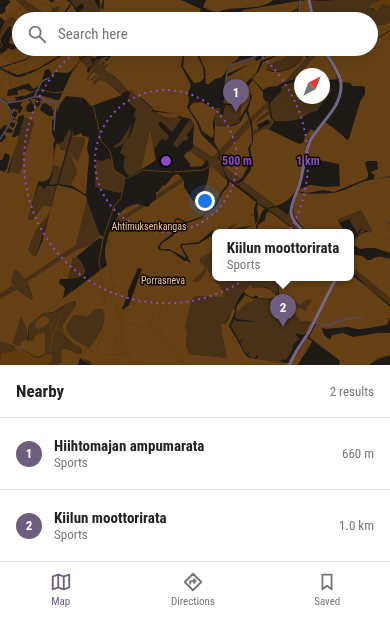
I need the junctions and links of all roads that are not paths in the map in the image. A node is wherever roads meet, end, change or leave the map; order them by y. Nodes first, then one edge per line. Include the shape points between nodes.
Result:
1 (300, 0) edge
2 (309, 0) edge
3 (299, 12) edge
4 (312, 12) edge
5 (256, 56) edge
6 (328, 56) edge
7 (49, 78) dead end
8 (224, 93) dead end
9 (34, 97) junction
10 (0, 98) edge
11 (6, 102) junction
12 (54, 130) dead end
13 (0, 138) edge
14 (301, 229) edge
15 (335, 281) edge
16 (362, 317) dead end
17 (314, 323) junction
18 (289, 365) edge

1 - 3 street
2 - 4 street
5 - 8 street via 231,65 226,73
6 - 14 street via 340,78 341,87 336,106 308,145 302,176 291,210 294,220
7 - 9 street via 42,81
9 - 11 street
9 - 12 street via 40,96 44,100 56,102
10 - 11 street
11 - 13 street via 12,118
15 - 17 street
16 - 17 street via 328,325
17 - 18 street

